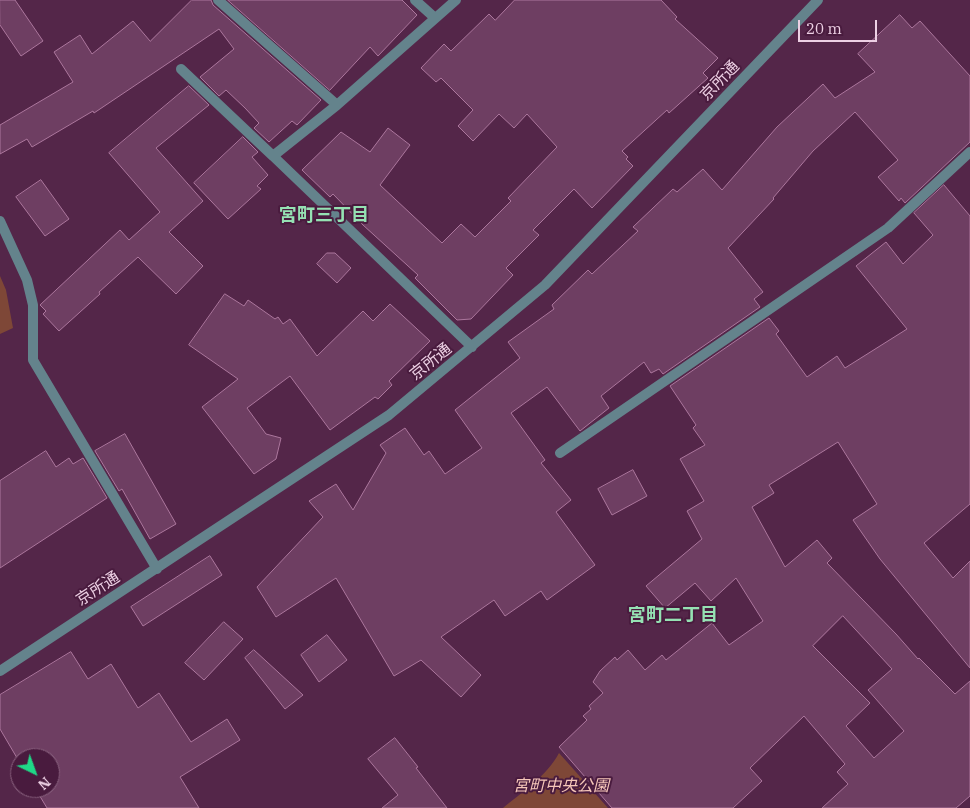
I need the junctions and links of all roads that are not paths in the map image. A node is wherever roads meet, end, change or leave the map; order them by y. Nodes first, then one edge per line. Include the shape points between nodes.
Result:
1 (218, 0) edge
2 (415, 0) edge
3 (456, 0) edge
4 (818, 0) edge
5 (435, 18) junction
6 (181, 69) dead end
7 (337, 105) junction
8 (970, 152) edge
9 (273, 156) junction
10 (0, 221) edge
11 (472, 347) junction
12 (560, 453) dead end
13 (157, 569) junction
14 (0, 670) edge

1 - 7 street
2 - 5 street
3 - 5 street
4 - 11 street, 京所通 via 545,285
5 - 7 street
6 - 9 street
7 - 9 street
8 - 12 street via 888,228
9 - 11 street
10 - 13 street via 27,280 33,306 33,360
11 - 13 street, 京所通 via 389,415
13 - 14 street, 京所通

